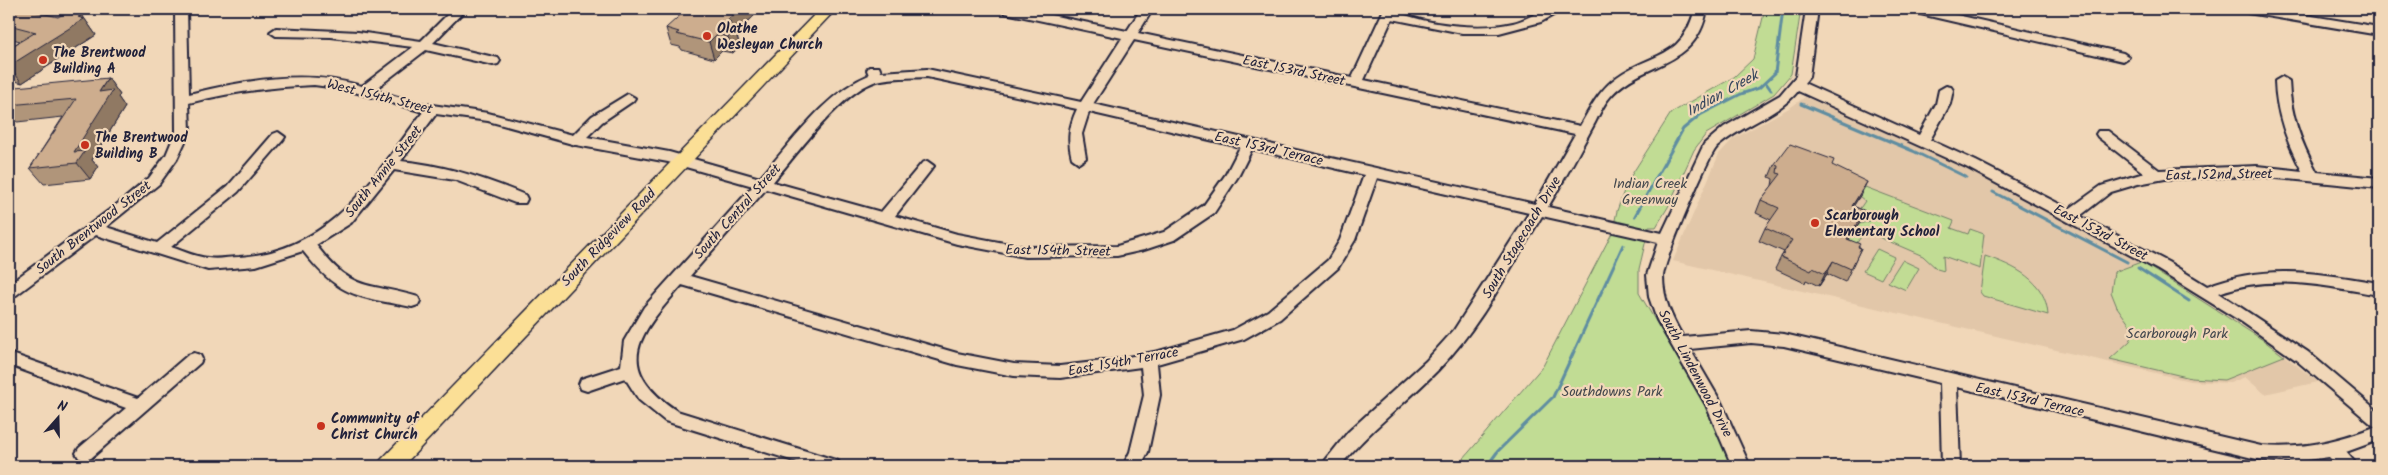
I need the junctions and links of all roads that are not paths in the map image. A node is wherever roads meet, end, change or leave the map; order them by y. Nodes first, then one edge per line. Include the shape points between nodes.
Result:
1 (181, 9) edge
2 (460, 9) edge
3 (828, 9) edge
4 (1005, 9) edge
5 (1147, 9) edge
6 (1558, 9) edge
7 (1701, 9) edge
8 (1812, 9) edge
9 (1916, 9) edge
10 (2248, 9) edge
11 (1389, 11) edge
12 (2379, 31) edge
13 (276, 32) dead end
14 (1130, 35) junction
15 (423, 46) junction
16 (2124, 57) dead end
17 (493, 61) dead end
18 (875, 73) joint
19 (2282, 81) dead end
20 (1356, 83) junction
21 (1796, 86) junction
22 (365, 90) junction
23 (1946, 90) dead end
24 (628, 98) dead end
25 (183, 100) junction
26 (1085, 106) junction
27 (432, 110) junction
28 (1584, 131) junction
29 (2102, 134) dead end
30 (278, 137) dead end
31 (576, 140) junction
32 (1923, 141) junction
33 (1248, 144) junction
34 (1080, 158) dead end
35 (681, 160) junction
36 (390, 166) junction
37 (927, 166) dead end
38 (1373, 171) junction
39 (2311, 175) junction
40 (2156, 176) junction
41 (2379, 183) edge
42 (761, 184) junction
43 (520, 199) dead end
44 (1538, 209) junction
45 (2070, 216) junction
46 (884, 219) junction
47 (94, 229) junction
48 (1667, 239) junction
49 (306, 244) junction
50 (159, 249) junction
51 (679, 278) junction
52 (2379, 289) edge
53 (9, 292) edge
54 (2206, 292) junction
55 (412, 301) dead end
56 (1679, 344) junction
57 (9, 359) edge
58 (194, 359) dead end
59 (1148, 360) junction
60 (631, 369) junction
61 (1948, 379) junction
62 (587, 384) dead end
63 (140, 406) junction
64 (2379, 422) edge
65 (2379, 433) edge
66 (2333, 450) junction
67 (86, 453) dead end
68 (389, 466) edge
69 (832, 466) edge
70 (1132, 466) edge
71 (1330, 466) edge
72 (1741, 466) edge
73 (1951, 466) edge
74 (2348, 466) edge

1 - 25 street, South Brentwood Street
2 - 15 street
3 - 35 main road, South Ridgeview Road
4 - 14 street, East 153rd Street
5 - 14 street
6 - 11 street via 1512,28 1476,32 1400,18
7 - 28 street, South Stagecoach Drive via 1697,26 1684,46 1613,86
8 - 21 street, South Lindenwood Drive via 1804,71
9 - 16 street
10 - 12 street
11 - 20 street
13 - 15 street via 347,34
14 - 20 street, East 153rd Street
14 - 26 street
15 - 17 street
15 - 22 street
18 - 26 street, East 153rd Terrace via 927,73
18 - 42 street, South Central Street via 835,102
19 - 39 street via 2288,127
20 - 28 street, East 153rd Street
21 - 32 street, East 153rd Street
21 - 48 street, South Lindenwood Drive via 1785,98 1729,130 1709,147
22 - 25 street, West 154th Street via 332,83 291,81 240,87
22 - 27 street, West 154th Street
23 - 32 street via 1943,104
24 - 31 street
25 - 47 street, South Brentwood Street via 183,131 168,163 154,181
26 - 33 street, East 153rd Terrace
26 - 34 street via 1074,128
27 - 31 street, West 154th Street via 488,117
27 - 36 street, South Annie Street
28 - 44 street, South Stagecoach Drive
29 - 40 street
30 - 50 street via 233,189
31 - 35 street, West 154th Street
32 - 45 street, East 153rd Street
33 - 38 street, East 153rd Terrace
33 - 46 street, East 154th Street via 1209,209 1169,236 1117,251 1025,252 990,247
35 - 42 street, East 154th Street
35 - 68 main road, South Ridgeview Road
36 - 43 street via 453,173
36 - 49 street, South Annie Street via 346,219
37 - 46 street
38 - 44 street, East 153rd Terrace
38 - 59 street, East 154th Terrace via 1347,240 1333,264 1302,292 1274,315 1238,336
39 - 40 street, East 152nd Street via 2227,171
39 - 41 street, East 152nd Street
40 - 45 street, East 152nd Street via 2136,178 2106,189
42 - 46 street, East 154th Street
42 - 51 street, South Central Street
44 - 48 street, East 153rd Terrace
44 - 71 street, South Stagecoach Drive via 1460,334 1432,366 1354,437
45 - 54 street, East 153rd Street
47 - 50 street, South Annie Street
47 - 53 street, South Brentwood Street
48 - 56 street, South Lindenwood Drive via 1655,275 1657,297 1665,320
49 - 50 street, South Annie Street via 256,261 222,264 190,260
49 - 55 street via 345,284
51 - 59 street, East 154th Terrace via 957,359 1014,370 1060,372
51 - 60 street, South Central Street via 650,311 631,346
52 - 54 street via 2263,277
54 - 64 street, East 153rd Street via 2302,356
56 - 61 street, East 153rd Terrace via 1751,337 1784,340
56 - 72 street, South Lindenwood Drive via 1730,435
57 - 63 street
58 - 63 street
59 - 70 street via 1152,395 1139,452
60 - 62 street
60 - 69 street via 633,382 648,400 670,416
61 - 66 street, East 153rd Terrace via 2260,453 2298,456
61 - 73 street
63 - 67 street
65 - 66 street, East 153rd Terrace
66 - 74 street

